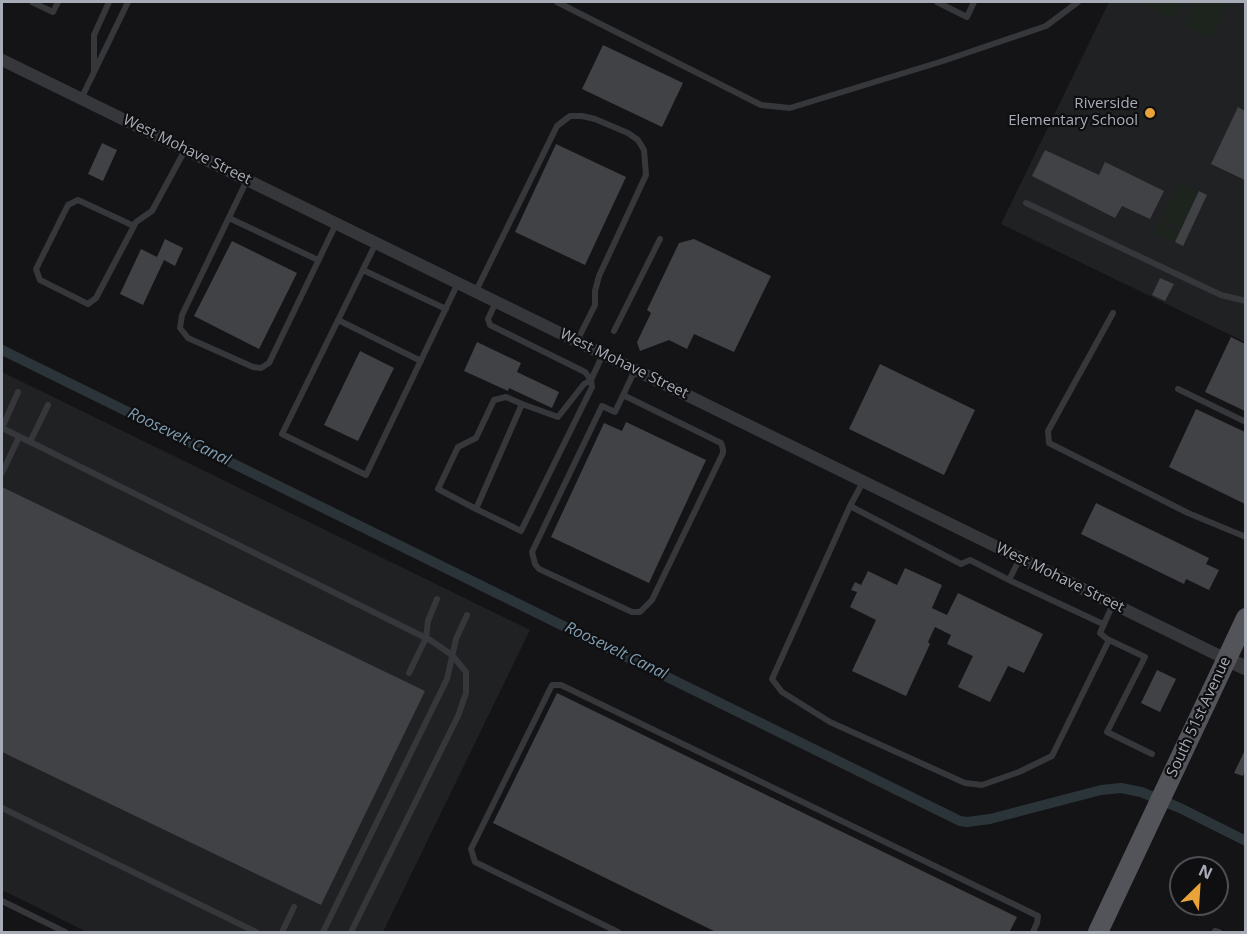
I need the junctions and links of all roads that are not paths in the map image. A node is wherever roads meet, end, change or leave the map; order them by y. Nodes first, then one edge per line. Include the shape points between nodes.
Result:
1 (32, 2) edge
2 (57, 2) edge
3 (109, 2) edge
4 (128, 2) edge
5 (557, 2) edge
6 (937, 2) edge
7 (974, 2) edge
8 (1078, 2) edge
9 (2, 60) edge
10 (94, 73) junction
11 (81, 99) junction
12 (186, 150) junction
13 (247, 180) junction
14 (1026, 203) dead end
15 (229, 218) junction
16 (336, 223) junction
17 (134, 226) junction
18 (660, 239) dead end
19 (376, 243) junction
20 (318, 260) junction
21 (363, 270) junction
22 (459, 283) junction
23 (476, 291) junction
24 (496, 301) junction
25 (1245, 301) edge
26 (446, 309) junction
27 (1113, 313) dead end
28 (338, 320) junction
29 (614, 331) dead end
30 (577, 341) junction
31 (603, 354) junction
32 (421, 361) junction
33 (636, 370) junction
34 (591, 380) junction
35 (1178, 389) dead end
36 (18, 392) dead end
37 (623, 395) junction
38 (522, 404) junction
39 (48, 405) dead end
40 (1245, 422) edge
41 (19, 436) junction
42 (30, 442) junction
43 (2, 473) edge
44 (863, 481) junction
45 (850, 506) junction
46 (476, 509) junction
47 (1245, 537) edge
48 (1020, 558) junction
49 (1009, 580) junction
50 (437, 599) dead end
51 (1113, 604) junction
52 (467, 615) dead end
53 (1245, 618) edge
54 (1103, 624) junction
55 (426, 638) junction
56 (1109, 640) junction
57 (453, 656) junction
58 (1226, 659) junction
59 (1245, 668) edge
60 (409, 673) dead end
61 (1152, 754) dead end
62 (2, 808) edge
63 (2, 901) edge
64 (294, 907) dead end
65 (65, 933) edge
66 (256, 933) edge
67 (282, 933) edge
68 (323, 933) edge
69 (351, 933) edge
70 (618, 933) edge
71 (1033, 933) edge
72 (1098, 933) edge
73 (1215, 933) edge
74 (1219, 933) edge

1 - 2 lane via 53,12
3 - 10 lane via 94,35
4 - 10 lane
5 - 8 lane via 761,105 790,108 1046,26
6 - 7 lane via 967,17
9 - 11 street, West Mohave Street
10 - 11 lane
11 - 12 street, West Mohave Street
12 - 13 street, West Mohave Street
12 - 17 lane via 152,211
13 - 15 lane
13 - 16 street, West Mohave Street
14 - 25 lane via 1221,295
15 - 20 lane
15 - 20 lane via 182,315 180,328 188,338 261,368 269,363
16 - 19 street, West Mohave Street
16 - 20 lane
17 - 17 lane via 96,298 87,304 40,280 36,269 68,205 78,200
18 - 29 lane
19 - 21 lane
19 - 22 street, West Mohave Street
21 - 26 lane
21 - 28 lane
22 - 23 street, West Mohave Street
22 - 26 lane
23 - 24 street, West Mohave Street
23 - 30 lane via 557,126 570,116 582,116 628,133 644,150 646,175 599,276 595,305
24 - 30 street, West Mohave Street
24 - 34 lane via 489,325 585,372
26 - 32 lane
27 - 47 lane via 1048,431 1049,443 1188,513
28 - 32 lane
28 - 32 lane via 282,434 366,475
30 - 31 street, West Mohave Street
31 - 33 street, West Mohave Street
31 - 34 lane
33 - 37 lane
33 - 44 street, West Mohave Street
34 - 38 lane via 558,417
34 - 46 lane via 592,387 521,531
35 - 40 lane
36 - 41 lane via 2,428
37 - 37 lane via 615,412 602,406 532,552 539,569 632,612 640,612 652,600 723,449 721,443
38 - 46 lane
38 - 46 lane via 506,398 494,400 476,438 458,447 438,489
39 - 42 lane
41 - 42 lane
41 - 43 lane
42 - 55 lane
44 - 45 lane
44 - 48 street, West Mohave Street
45 - 49 lane via 961,564 970,560
45 - 56 lane via 772,679 782,692 830,722 965,783 982,785 1052,756
48 - 49 lane
48 - 51 street, West Mohave Street
49 - 54 lane
50 - 55 lane
51 - 54 lane
51 - 58 street, West Mohave Street
52 - 57 lane
53 - 58 main road, South 51st Avenue
54 - 56 lane via 1100,633
55 - 57 lane
55 - 60 lane
56 - 61 lane via 1145,657 1107,732
57 - 68 lane via 447,679
57 - 69 lane via 466,672 466,693 458,716
58 - 59 street, West Mohave Street
58 - 72 main road, South 51st Avenue
62 - 66 lane
63 - 65 lane
64 - 67 lane
70 - 71 lane via 475,862 471,849 552,685 561,685 1038,916
73 - 74 lane

